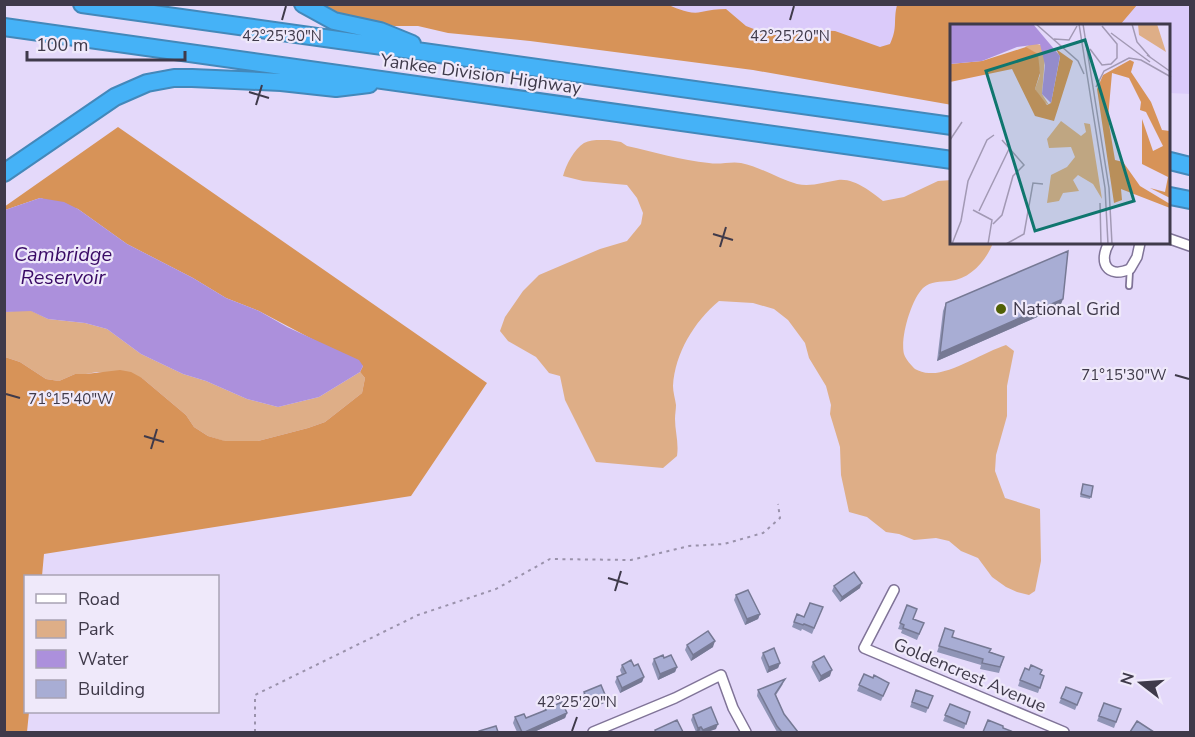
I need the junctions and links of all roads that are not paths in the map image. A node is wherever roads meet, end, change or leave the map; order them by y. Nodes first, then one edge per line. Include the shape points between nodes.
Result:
1 (82, 4) edge
2 (303, 4) edge
3 (4, 27) edge
4 (435, 53) junction
5 (390, 81) junction
6 (950, 126) edge
7 (950, 160) edge
8 (1171, 161) edge
9 (1191, 166) edge
10 (4, 172) edge
11 (1171, 196) edge
12 (1191, 200) edge
13 (1171, 239) edge
14 (1109, 244) edge
15 (1140, 244) edge
16 (1191, 246) edge
17 (1130, 269) junction
18 (1129, 286) dead end
19 (894, 590) dead end
20 (593, 732) edge
21 (746, 732) edge
22 (1064, 732) edge

1 - 4 highway, Yankee Division Highway
2 - 4 highway via 334,21 380,31
3 - 5 highway, Yankee Division Highway
4 - 6 highway, Yankee Division Highway
5 - 7 highway, Yankee Division Highway
5 - 10 highway via 336,88 192,78 147,82 115,97
8 - 9 highway
11 - 12 highway
13 - 16 street
14 - 17 street via 1104,256 1109,270 1116,273
15 - 17 street
17 - 18 lane
19 - 22 street, Goldencrest Avenue via 864,648
20 - 21 street via 722,675

